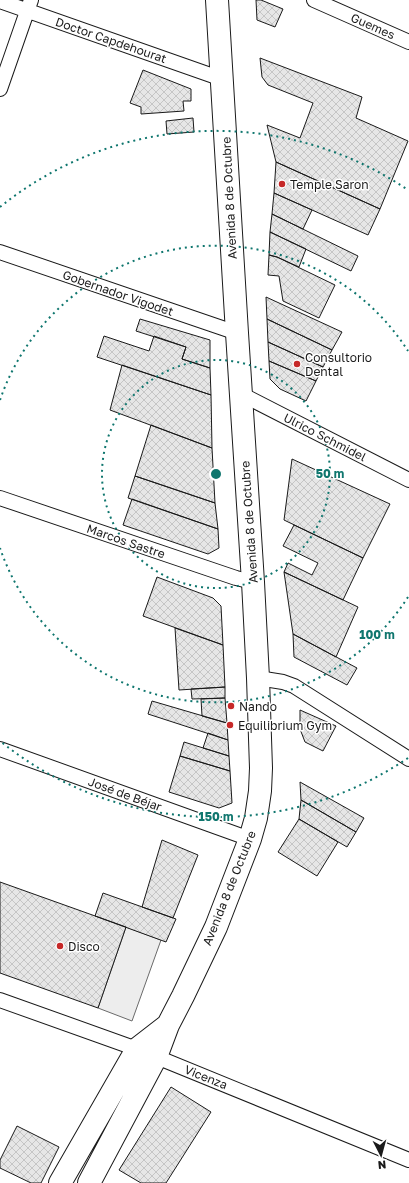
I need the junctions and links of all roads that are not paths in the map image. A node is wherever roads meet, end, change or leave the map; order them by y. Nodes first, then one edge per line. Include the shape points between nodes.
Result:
1 (217, 0) edge
2 (314, 0) edge
3 (0, 1) edge
4 (29, 5) edge
5 (409, 42) edge
6 (222, 79) junction
7 (0, 89) edge
8 (0, 252) edge
9 (236, 333) junction
10 (241, 394) junction
11 (409, 480) edge
12 (0, 498) edge
13 (253, 582) junction
14 (258, 678) junction
15 (0, 749) edge
16 (409, 759) edge
17 (250, 839) junction
18 (0, 1000) edge
19 (146, 1053) junction
20 (409, 1160) edge
21 (60, 1183) edge
22 (89, 1183) edge

1 - 6 main road, Avenida 8 de Octubre
2 - 5 street, Guemes
3 - 4 street, Doctor Capdehourat
4 - 6 street, Doctor Capdehourat
4 - 7 street
6 - 9 main road, Avenida 8 de Octubre
8 - 9 street, Gobernador Vigodet
9 - 10 main road, Avenida 8 de Octubre
10 - 11 street, Ulrico Schmidel
10 - 13 main road, Avenida 8 de Octubre
12 - 13 street, Marcos Sastre
13 - 14 main road, Avenida 8 de Octubre
14 - 16 street via 294,686
14 - 17 main road, Avenida 8 de Octubre via 260,791
15 - 17 street, José de Béjar
17 - 19 main road, Avenida 8 de Octubre via 216,927 183,996 168,1025
18 - 19 street, Vicenza
19 - 20 street, Vicenza
19 - 21 main road, Avenida 8 de Octubre
19 - 22 main road, Avenida 8 de Octubre

